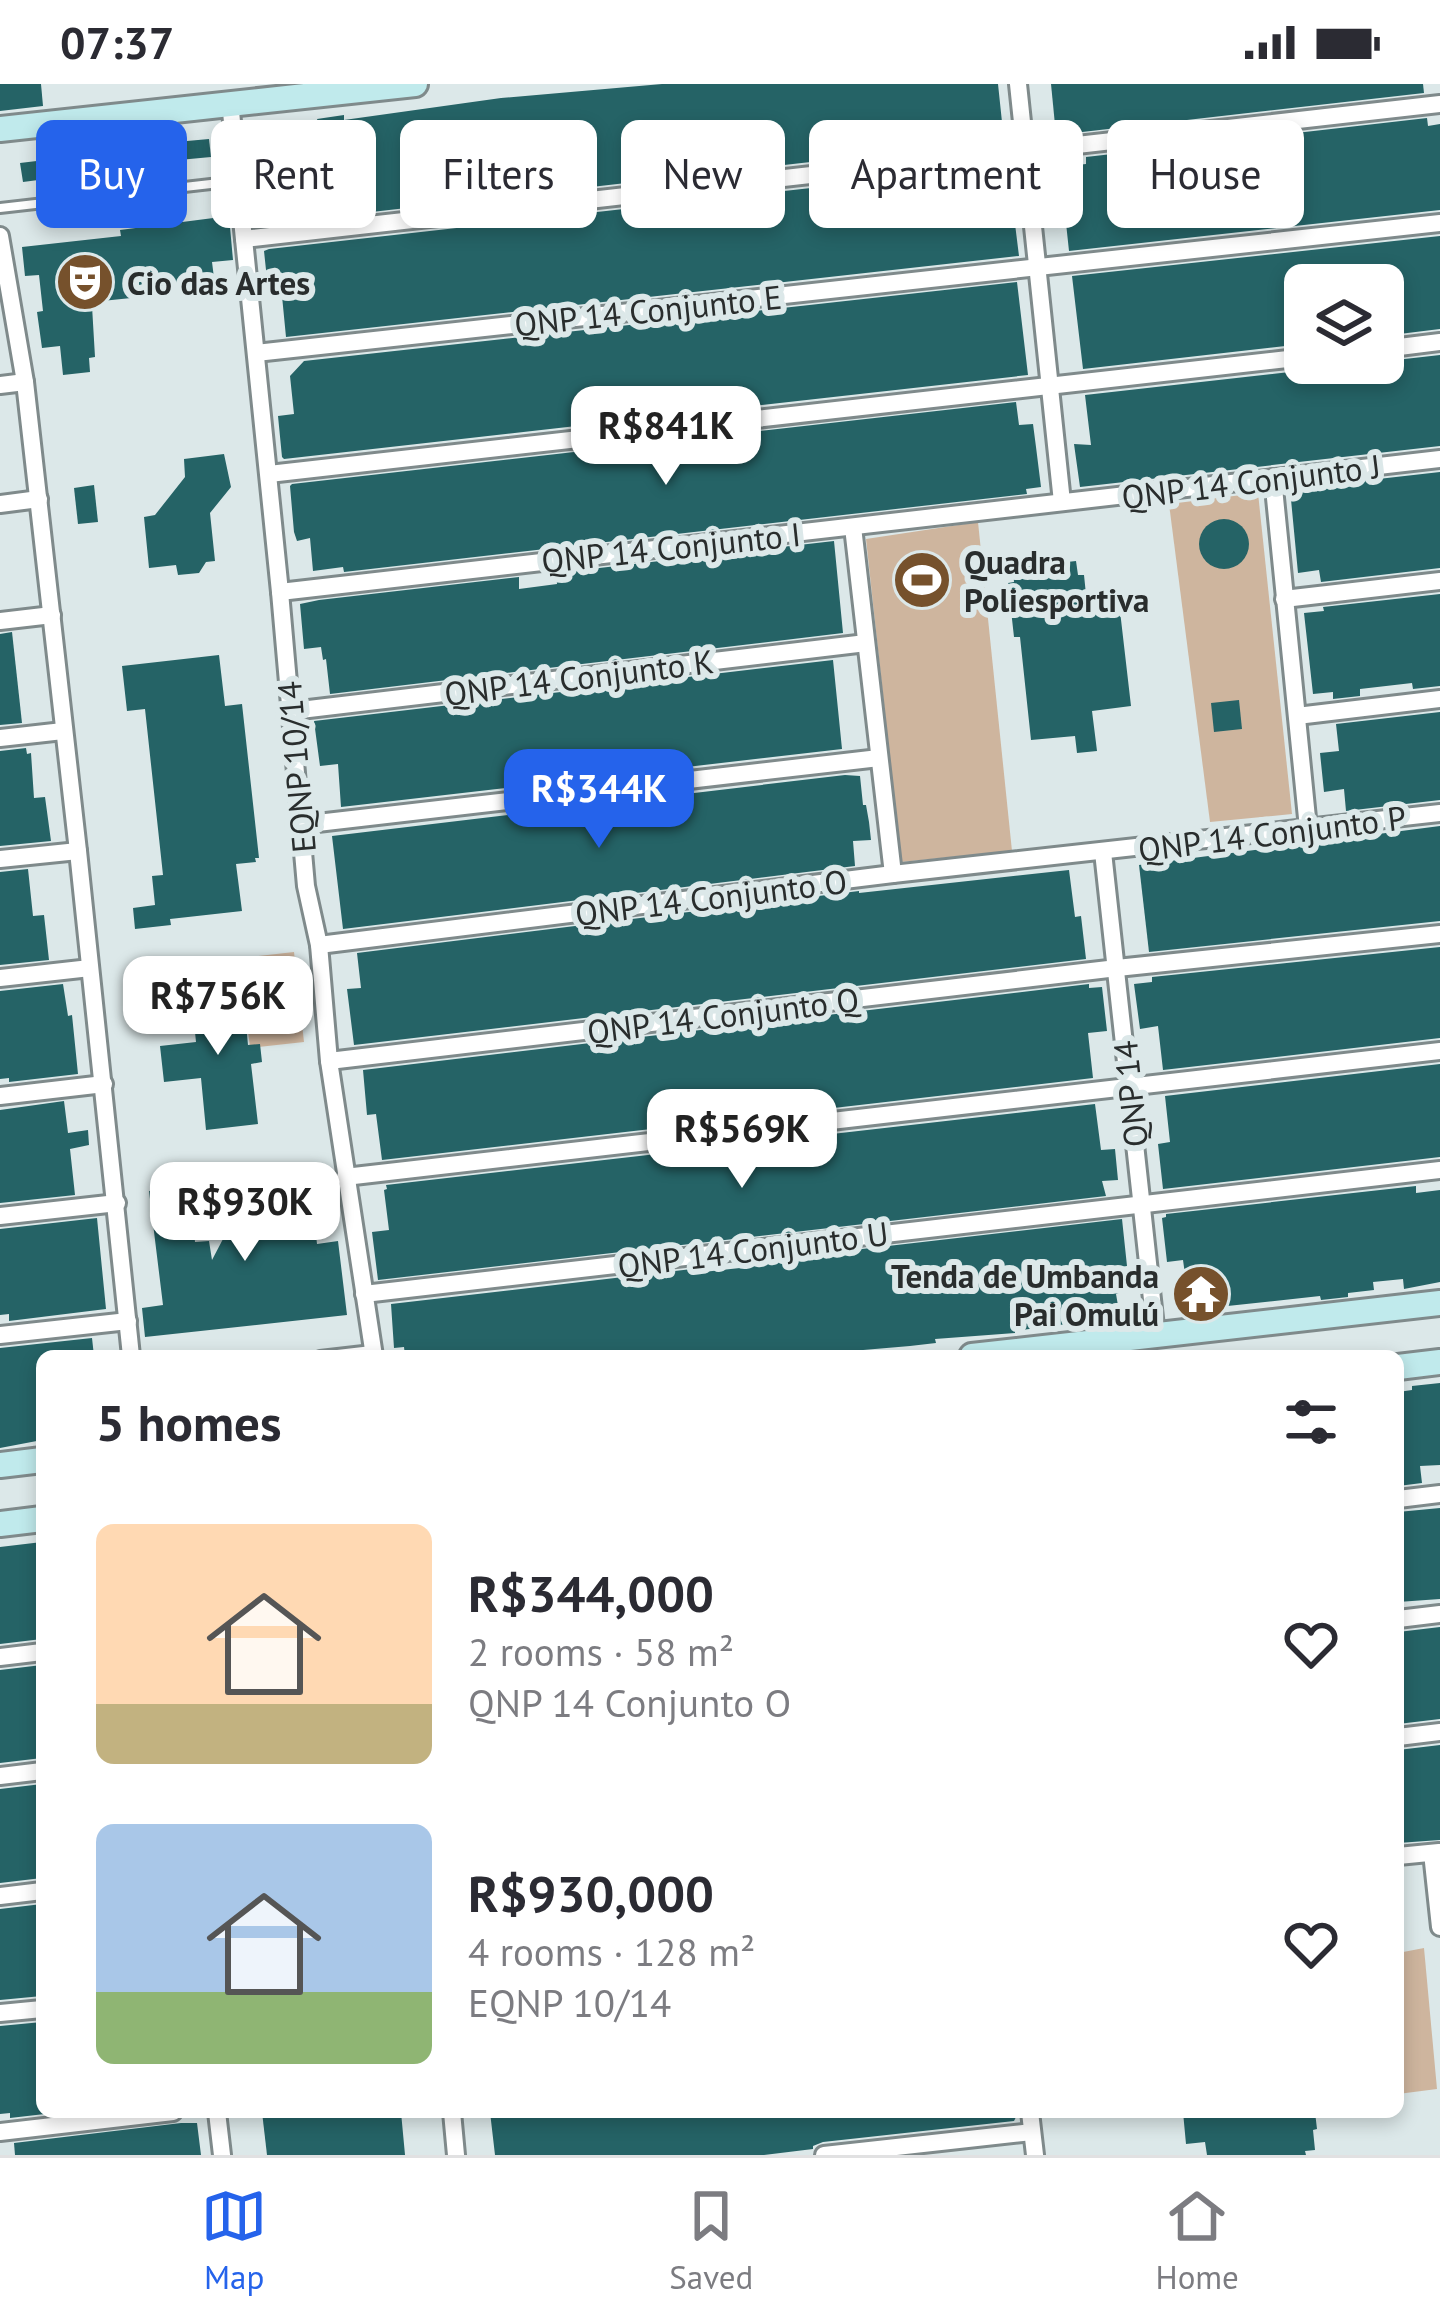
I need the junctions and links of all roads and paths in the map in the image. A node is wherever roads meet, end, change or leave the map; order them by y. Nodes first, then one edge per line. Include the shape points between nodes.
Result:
1 (416, 84) edge
2 (1018, 84) edge
3 (230, 102) junction
4 (1440, 104) edge
5 (232, 120) edge
6 (1022, 120) edge
7 (0, 129) edge
8 (1083, 145) edge
9 (809, 176) edge
10 (211, 184) edge
11 (0, 208) edge
12 (1440, 223) edge
13 (243, 228) edge
14 (1035, 228) edge
15 (0, 236) edge
16 (244, 238) junction
17 (2, 267) edge
18 (1040, 267) junction
19 (1440, 342) edge
20 (1404, 346) edge
21 (256, 353) junction
22 (1284, 360) edge
23 (25, 382) junction
24 (0, 385) edge
25 (1051, 386) junction
26 (1440, 459) edge
27 (268, 474) junction
28 (1273, 478) junction
29 (39, 500) junction
30 (1062, 502) junction
31 (0, 504) edge
32 (853, 526) junction
33 (1440, 580) edge
34 (280, 592) junction
35 (1284, 599) junction
36 (52, 615) junction
37 (0, 621) edge
38 (866, 644) junction
39 (1440, 699) edge
40 (292, 711) junction
41 (1297, 716) junction
42 (63, 730) junction
43 (0, 738) edge
44 (879, 758) junction
45 (1440, 813) edge
46 (299, 825) junction
47 (1308, 828) junction
48 (79, 851) junction
49 (1103, 853) junction
50 (0, 860) edge
51 (893, 874) junction
52 (1440, 934) edge
53 (319, 945) junction
54 (91, 968) junction
55 (1117, 968) junction
56 (0, 978) edge
57 (1440, 1051) edge
58 (329, 1061) junction
59 (104, 1084) junction
60 (1130, 1086) junction
61 (0, 1096) edge
62 (1440, 1170) edge
63 (346, 1177) junction
64 (116, 1203) junction
65 (1142, 1203) junction
66 (0, 1216) edge
67 (364, 1294) junction
68 (1440, 1303) edge
69 (128, 1321) junction
70 (0, 1335) edge
71 (1156, 1336) junction
72 (130, 1350) edge
73 (373, 1350) edge
74 (1027, 1350) edge
75 (1440, 1362) edge
76 (1404, 1365) edge
77 (36, 1461) edge
78 (0, 1465) edge
79 (1440, 1494) edge
80 (1404, 1498) edge
81 (36, 1520) edge
82 (0, 1524) edge
83 (1440, 1614) edge
84 (1404, 1618) edge
85 (36, 1653) edge
86 (0, 1657) edge
87 (1440, 1732) edge
88 (1404, 1736) edge
89 (36, 1773) edge
90 (0, 1776) edge
91 (1436, 1852) edge
92 (1404, 1855) edge
93 (36, 1892) edge
94 (0, 1896) edge
95 (1440, 1928) edge
96 (36, 2009) edge
97 (0, 2013) edge
98 (121, 2118) edge
99 (218, 2118) edge
100 (453, 2118) edge
101 (1031, 2118) edge
102 (0, 2132) edge
103 (1032, 2132) junction
104 (222, 2155) edge
105 (456, 2155) edge
106 (824, 2155) edge
107 (1035, 2155) edge

1 - 3 street
2 - 6 street
3 - 5 street, EQNP 10/14
3 - 7 street
4 - 8 street
9 - 16 street
10 - 11 lane
12 - 18 street, QNP 14 Conjunto E
13 - 16 street, EQNP 10/14
14 - 18 street
15 - 17 street
16 - 21 street, EQNP 10/14
17 - 23 street
18 - 21 street, QNP 14 Conjunto E
18 - 25 street
19 - 20 street
21 - 27 street, EQNP 10/14
22 - 25 street
23 - 24 street
23 - 29 street
25 - 27 street
25 - 30 street
26 - 28 street, QNP 14 Conjunto J
27 - 34 street, EQNP 10/14
28 - 30 street, QNP 14 Conjunto J
28 - 35 street
29 - 31 street
29 - 36 street
30 - 32 street, QNP 14 Conjunto I
32 - 34 street, QNP 14 Conjunto I
32 - 38 street
33 - 35 street
34 - 40 street, EQNP 10/14
35 - 41 street
36 - 37 street
36 - 42 street
38 - 40 street, QNP 14 Conjunto K
38 - 44 street
39 - 41 street
40 - 46 street, EQNP 10/14
41 - 47 street
42 - 43 street
42 - 48 street
44 - 46 street
44 - 51 street
45 - 47 street, QNP 14 Conjunto P
46 - 53 street, EQNP 10/14
47 - 49 street, QNP 14 Conjunto P
48 - 50 street
48 - 54 street
49 - 51 street, QNP 14 Conjunto O
49 - 55 street, QNP 14
51 - 53 street, QNP 14 Conjunto O
52 - 55 street, QNP 14 Conjunto Q
53 - 58 street, EQNP 10/14
54 - 56 street
54 - 59 street
55 - 58 street, QNP 14 Conjunto Q
55 - 60 street, QNP 14
57 - 60 street
58 - 63 street, EQNP 10/14
59 - 61 street
59 - 64 street
60 - 63 street
60 - 65 street, QNP 14
62 - 65 street, QNP 14 Conjunto U
63 - 67 street, EQNP 10/14
64 - 66 street
64 - 69 street
65 - 67 street, QNP 14 Conjunto U
65 - 71 street, QNP 14
67 - 73 street, EQNP 10/14
68 - 71 street
69 - 70 street
69 - 72 street
71 - 74 street
75 - 76 street
77 - 78 street
79 - 80 street
81 - 82 street
83 - 84 street
85 - 86 street
87 - 88 street
89 - 90 street
91 - 92 street
91 - 95 street
93 - 94 street
96 - 97 street
98 - 102 street
99 - 104 street
100 - 105 street
101 - 103 street
103 - 106 street
103 - 107 street

